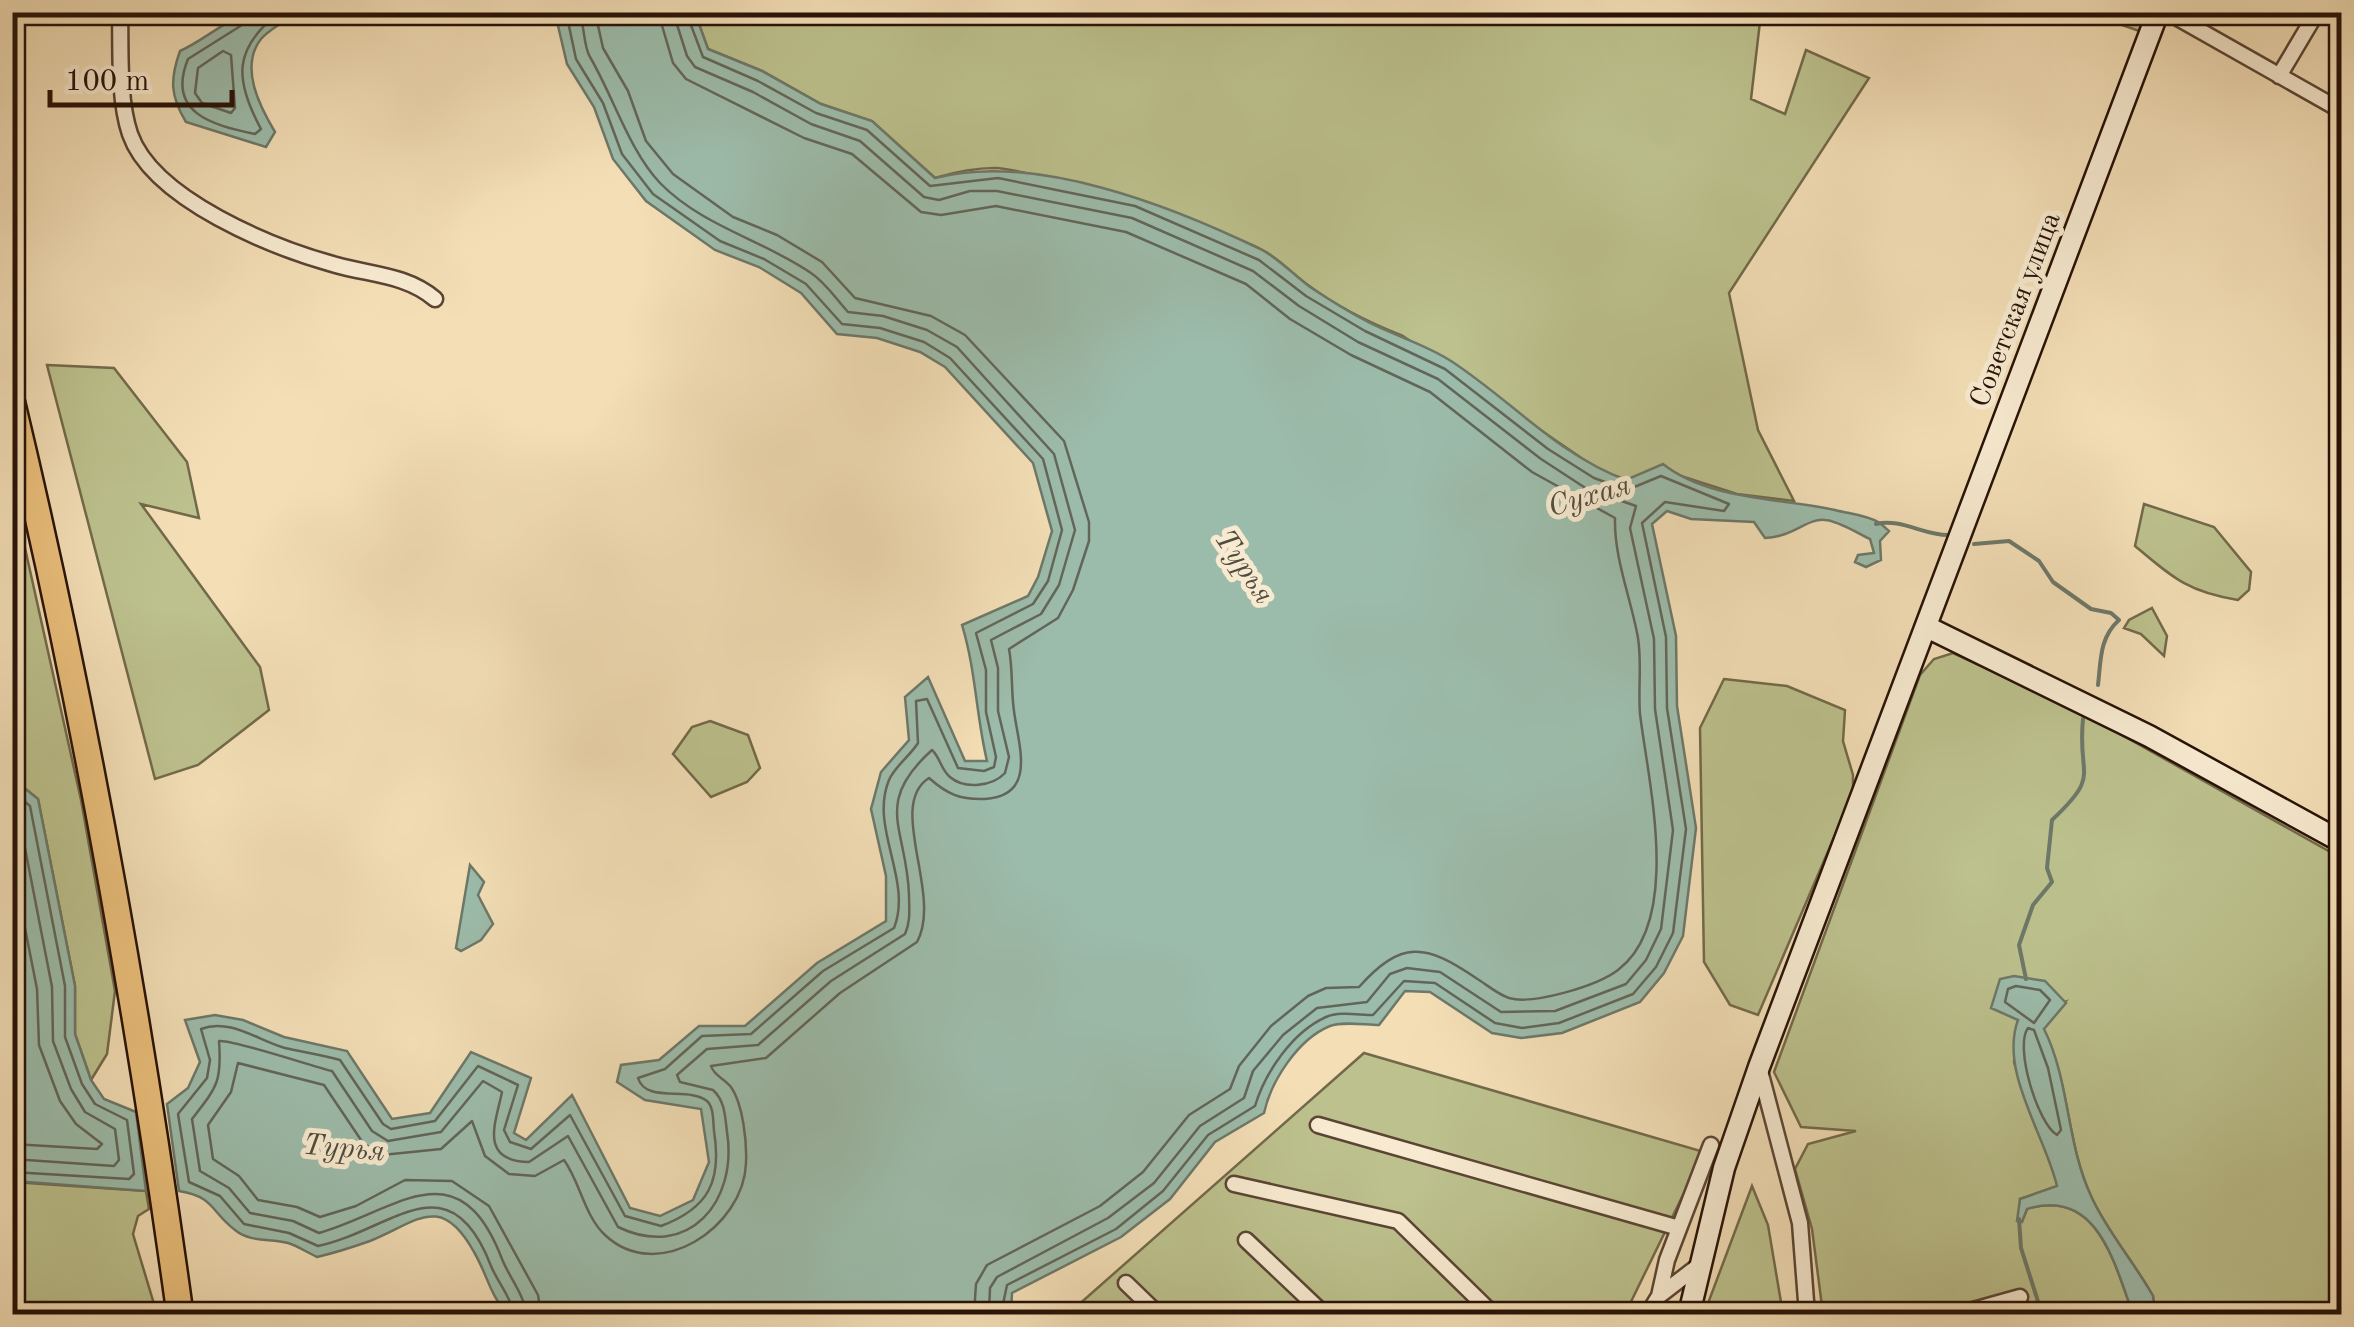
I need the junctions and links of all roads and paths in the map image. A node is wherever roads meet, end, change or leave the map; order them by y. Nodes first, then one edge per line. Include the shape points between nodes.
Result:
1 (120, 12) edge
2 (2158, 12) edge
3 (2167, 12) edge
4 (2318, 12) edge
5 (2279, 76) junction
6 (2342, 112) edge
7 (435, 299) dead end
8 (12, 404) edge
9 (1927, 628) junction
10 (2342, 842) edge
11 (1759, 1066) junction
12 (1318, 1125) dead end
13 (1711, 1145) dead end
14 (1234, 1184) dead end
15 (1679, 1228) junction
16 (1246, 1240) dead end
17 (1698, 1266) junction
18 (1126, 1283) dead end
19 (1660, 1296) junction
20 (2020, 1297) dead end
21 (180, 1314) edge
22 (1158, 1314) edge
23 (1324, 1314) edge
24 (1494, 1314) edge
25 (1648, 1314) edge
26 (1689, 1314) edge
27 (1807, 1314) edge
28 (1960, 1314) edge

1 - 7 street via 130,132 160,178 257,239 375,276 414,281
2 - 9 main road, Советская улица
3 - 5 street
4 - 5 street
5 - 6 street
8 - 21 highway via 59,595 149,1093
9 - 10 main road via 2149,736
9 - 11 main road, Советская улица
11 - 17 main road, Советская улица
11 - 27 street via 1800,1223
12 - 15 street
13 - 15 street
14 - 24 street via 1398,1220
15 - 19 street
16 - 23 street
17 - 19 street
17 - 26 main road, Советская улица
18 - 22 street
19 - 25 street
20 - 28 street

